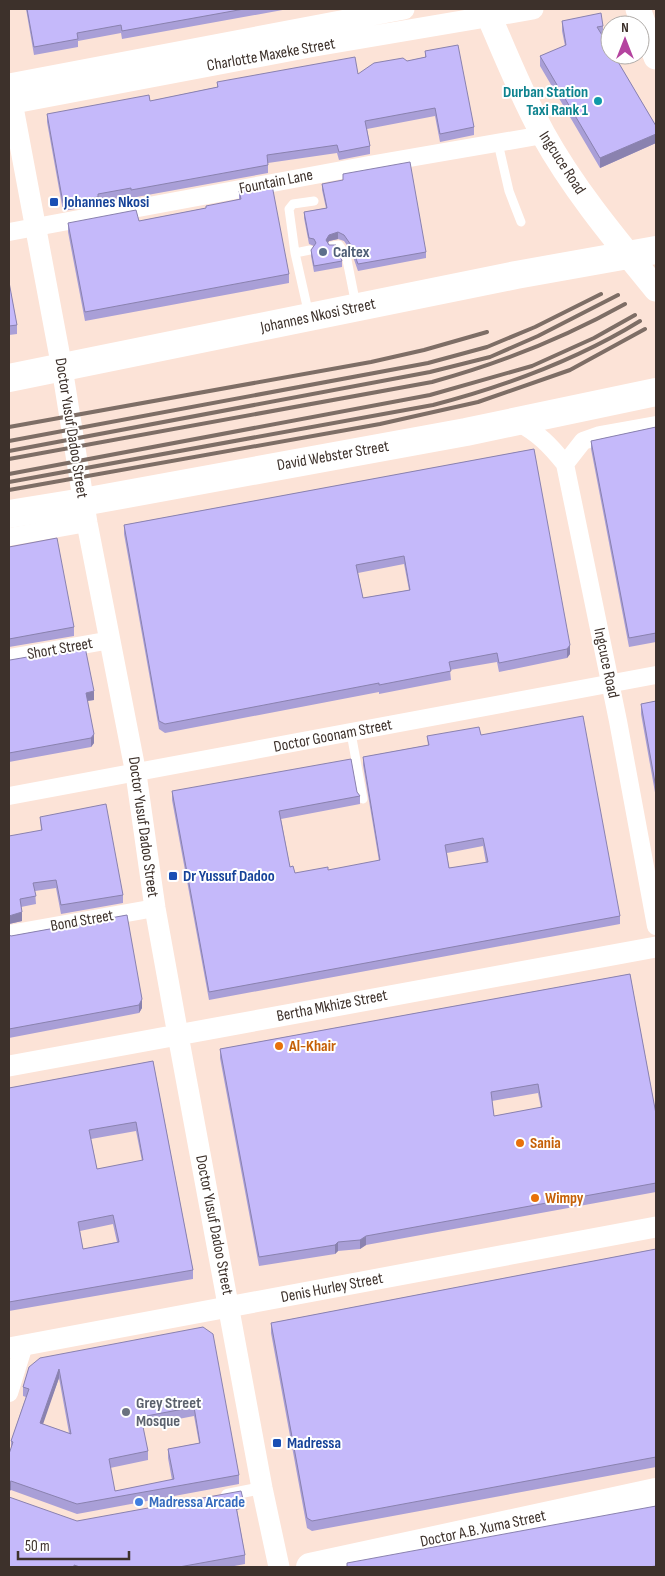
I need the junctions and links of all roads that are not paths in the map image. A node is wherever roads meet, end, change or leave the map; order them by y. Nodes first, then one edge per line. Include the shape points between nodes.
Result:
1 (404, 9) edge
2 (533, 9) edge
3 (638, 9) edge
4 (488, 13) edge
5 (311, 26) junction
6 (315, 46) junction
7 (656, 57) edge
8 (182, 60) junction
9 (10, 94) edge
10 (543, 135) junction
11 (498, 143) junction
12 (314, 201) dead end
13 (521, 222) dead end
14 (34, 228) junction
15 (9, 232) edge
16 (332, 246) edge
17 (310, 250) edge
18 (656, 250) edge
19 (295, 253) junction
20 (628, 254) junction
21 (656, 289) edge
22 (357, 308) junction
23 (309, 318) junction
24 (9, 378) edge
25 (64, 381) junction
26 (656, 392) edge
27 (517, 422) junction
28 (656, 425) edge
29 (565, 464) junction
30 (84, 504) junction
31 (9, 514) edge
32 (9, 537) edge
33 (111, 640) junction
34 (9, 658) edge
35 (656, 675) edge
36 (610, 684) junction
37 (351, 733) junction
38 (136, 774) junction
39 (9, 796) edge
40 (363, 800) dead end
41 (155, 908) junction
42 (656, 926) edge
43 (9, 934) edge
44 (656, 947) edge
45 (178, 1035) junction
46 (9, 1066) edge
47 (656, 1227) edge
48 (230, 1306) junction
49 (16, 1346) edge
50 (9, 1393) edge
51 (262, 1488) junction
52 (656, 1492) edge
53 (213, 1497) edge
54 (279, 1567) edge
55 (310, 1567) edge

1 - 5 street, Charlotte Maxeke Street
2 - 4 street, Charlotte Maxeke Street
3 - 7 main road
4 - 6 street, Charlotte Maxeke Street
4 - 10 main road, Ingcuce Road
5 - 6 street
5 - 8 street, Charlotte Maxeke Street
6 - 8 street, Charlotte Maxeke Street
8 - 9 street, Charlotte Maxeke Street
9 - 14 street, Doctor Yusuf Dadoo Street
10 - 11 street, Fountain Lane
10 - 20 main road, Ingcuce Road via 574,183
11 - 13 lane via 509,191
11 - 14 street, Fountain Lane
12 - 19 lane via 294,204 289,209
14 - 15 street, Fountain Lane
14 - 25 street, Doctor Yusuf Dadoo Street
16 - 22 lane via 339,245 346,255
17 - 19 lane
18 - 20 main road, Johannes Nkosi Street
19 - 23 lane
20 - 21 main road, Ingcuce Road
20 - 22 main road, Johannes Nkosi Street
22 - 23 main road, Johannes Nkosi Street
23 - 25 main road, Johannes Nkosi Street
24 - 25 main road, Johannes Nkosi Street
25 - 30 street, Doctor Yusuf Dadoo Street
26 - 27 main road, David Webster Street
27 - 29 street, Ingcuce Road via 547,441
27 - 30 main road, David Webster Street
28 - 29 street via 583,441
29 - 36 street, Ingcuce Road
30 - 31 main road, David Webster Street
30 - 32 street
30 - 33 street, Doctor Yusuf Dadoo Street
33 - 34 street, Short Street
33 - 38 street, Doctor Yusuf Dadoo Street
35 - 36 street, Doctor Goonam Street
36 - 37 street, Doctor Goonam Street
36 - 42 street, Ingcuce Road
37 - 38 street, Doctor Goonam Street
37 - 40 lane
38 - 39 street, Doctor Goonam Street
38 - 41 street, Doctor Yusuf Dadoo Street
41 - 43 street, Bond Street
41 - 45 street, Doctor Yusuf Dadoo Street
44 - 45 street, Bertha Mkhize Street
45 - 46 street, Bertha Mkhize Street
45 - 48 street, Doctor Yusuf Dadoo Street
47 - 48 street, Denis Hurley Street
48 - 49 street, Denis Hurley Street
48 - 51 street, Doctor Yusuf Dadoo Street
49 - 50 street
51 - 53 street
51 - 54 street, Doctor Yusuf Dadoo Street
52 - 55 main road, Doctor A.B. Xuma Street

